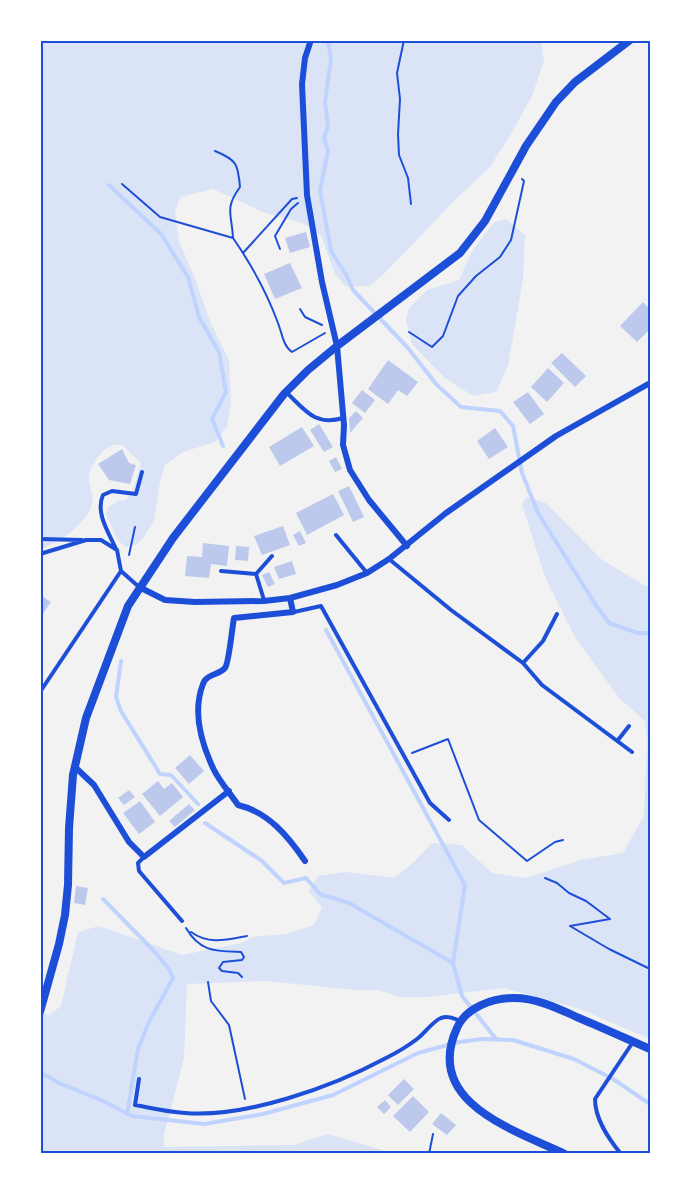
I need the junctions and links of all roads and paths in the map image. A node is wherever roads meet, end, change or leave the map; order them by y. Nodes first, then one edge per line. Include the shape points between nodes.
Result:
1 (311, 40) edge
2 (404, 40) edge
3 (630, 40) edge
4 (215, 151) dead end
5 (513, 171) junction
6 (122, 184) dead end
7 (307, 195) junction
8 (411, 204) dead end
9 (233, 238) junction
10 (280, 249) dead end
11 (243, 253) junction
12 (300, 309) dead end
13 (333, 328) junction
14 (409, 332) dead end
15 (337, 346) junction
16 (651, 383) edge
17 (286, 392) junction
18 (343, 418) junction
19 (142, 472) dead end
20 (135, 527) dead end
21 (336, 535) dead end
22 (40, 539) edge
23 (86, 540) junction
24 (407, 546) junction
25 (117, 550) junction
26 (40, 554) edge
27 (129, 555) dead end
28 (272, 556) dead end
29 (389, 559) junction
30 (121, 571) junction
31 (221, 572) dead end
32 (367, 573) junction
33 (256, 574) junction
34 (139, 587) junction
35 (290, 598) junction
36 (264, 601) junction
37 (293, 612) junction
38 (557, 614) dead end
39 (523, 663) junction
40 (40, 692) edge
41 (629, 726) dead end
42 (618, 740) junction
43 (632, 752) dead end
44 (404, 756) junction
45 (75, 767) junction
46 (229, 791) junction
47 (449, 820) dead end
48 (562, 840) dead end
49 (144, 857) junction
50 (304, 861) dead end
51 (545, 879) dead end
52 (182, 921) joint
53 (188, 931) junction
54 (247, 936) dead end
55 (651, 969) edge
56 (242, 977) dead end
57 (208, 982) dead end
58 (40, 1012) edge
59 (463, 1018) junction
60 (633, 1041) junction
61 (651, 1048) edge
62 (139, 1079) dead end
63 (249, 1107) junction
64 (433, 1134) dead end
65 (429, 1154) edge
66 (565, 1154) edge
67 (621, 1154) edge

1 - 7 street via 304,58 302,84
2 - 8 path via 398,73 398,134
3 - 5 street via 575,82 556,102
4 - 9 path via 231,157 238,167 240,187 229,208
5 - 14 path via 524,181 511,240 500,257 458,296 443,336 432,347
5 - 15 street via 485,220 460,253
6 - 9 path via 160,217
7 - 10 path via 291,209 275,236
7 - 11 path via 292,199
7 - 13 street
9 - 11 path
11 - 13 path via 278,322 286,348 292,352
12 - 13 path via 305,317
13 - 15 street
15 - 17 street
15 - 18 street
16 - 24 street via 592,414 512,465
17 - 18 lane via 320,420
17 - 34 street
18 - 24 street via 343,445 350,470
19 - 25 lane via 136,494 112,491 103,495 100,503
20 - 27 path
21 - 32 lane
22 - 23 lane
23 - 25 lane via 100,540
23 - 26 lane
24 - 29 street
25 - 30 lane
28 - 33 lane
29 - 32 street
29 - 39 lane
30 - 34 lane
30 - 40 lane
31 - 33 lane
32 - 35 street
33 - 36 lane
34 - 36 street via 165,600
34 - 45 street via 128,606 86,718
35 - 36 street
35 - 37 street
37 - 44 lane via 321,606
37 - 46 street via 234,618 228,662 224,670 203,682 200,732 214,771
38 - 39 lane via 543,641
39 - 42 lane via 542,684
41 - 42 lane
42 - 43 lane
44 - 47 lane via 430,803
44 - 48 path via 448,739 479,820 527,861
45 - 49 street via 94,785 129,842
45 - 58 street via 65,915
46 - 49 street
46 - 50 street via 238,805 269,819
49 - 52 lane via 138,863 139,871
51 - 55 path via 610,919 570,927
52 - 53 path
53 - 54 path via 210,942
53 - 56 path via 192,939 206,948 241,952 242,960 223,962 219,968
57 - 63 path via 211,1001 229,1025
59 - 60 street via 488,1002 528,999
59 - 63 lane via 441,1018 388,1058 344,1079
59 - 66 street via 455,1030 448,1070 462,1094 478,1110 503,1125
60 - 61 street
60 - 67 lane via 595,1099 595,1110 609,1140
62 - 63 lane via 135,1105 186,1113
64 - 65 path

